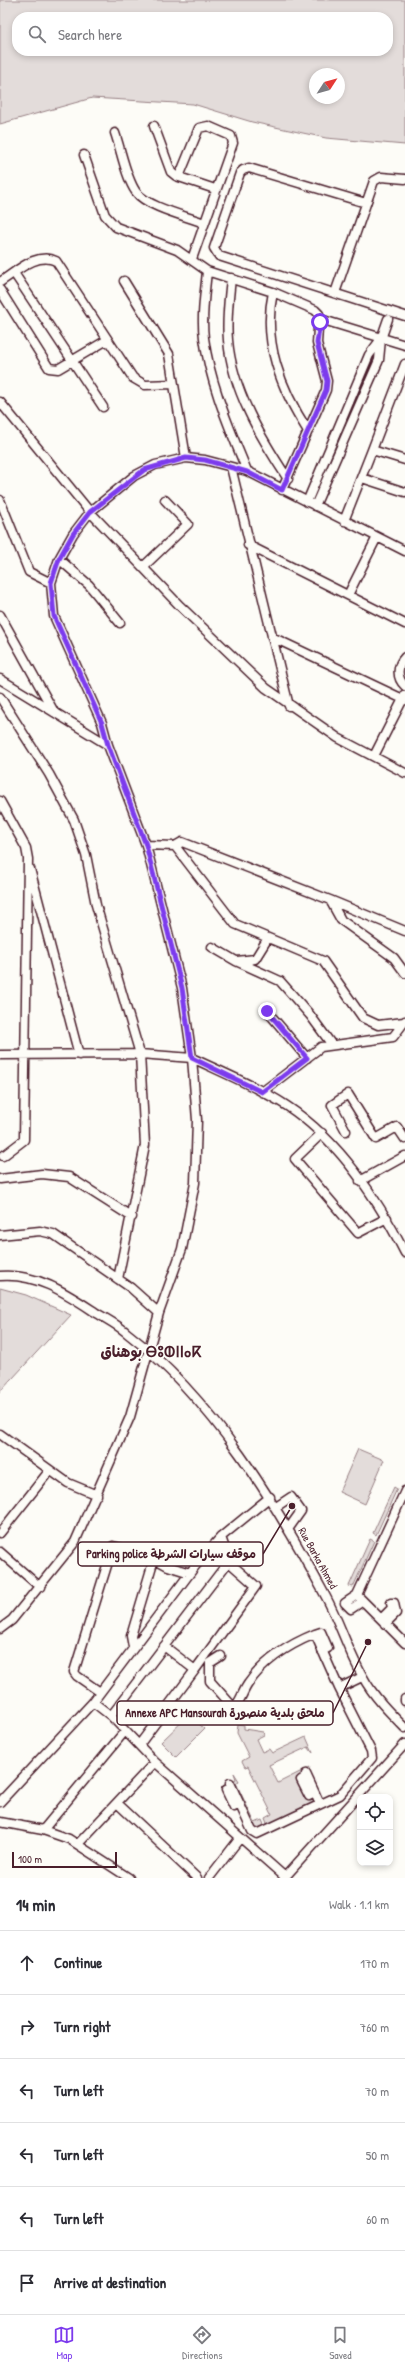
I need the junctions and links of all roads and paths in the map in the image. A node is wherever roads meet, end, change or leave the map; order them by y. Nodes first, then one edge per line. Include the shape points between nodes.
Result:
1 (154, 126) dead end
2 (115, 133) dead end
3 (84, 155) dead end
4 (179, 177) junction
5 (405, 179) edge
6 (216, 189) junction
7 (366, 203) junction
8 (204, 223) junction
9 (192, 259) junction
10 (207, 271) junction
11 (14, 273) junction
12 (231, 278) junction
13 (124, 280) dead end
14 (0, 282) edge
15 (0, 290) edge
16 (273, 292) junction
17 (335, 293) junction
18 (389, 314) junction
19 (405, 316) edge
20 (320, 319) junction
21 (380, 339) junction
22 (107, 340) junction
23 (405, 345) edge
24 (72, 362) junction
25 (404, 369) edge
26 (174, 384) junction
27 (0, 402) edge
28 (103, 408) dead end
29 (308, 431) junction
30 (372, 450) junction
31 (186, 458) junction
32 (405, 460) edge
33 (231, 467) junction
34 (247, 472) junction
35 (362, 478) junction
36 (288, 479) junction
37 (282, 490) junction
38 (405, 492) edge
39 (0, 500) edge
40 (165, 500) dead end
41 (308, 502) junction
42 (315, 506) junction
43 (90, 512) junction
44 (344, 521) junction
45 (377, 537) junction
46 (248, 545) junction
47 (405, 551) edge
48 (59, 559) junction
49 (143, 567) junction
50 (51, 583) junction
51 (348, 595) junction
52 (0, 615) edge
53 (120, 623) dead end
54 (405, 624) edge
55 (272, 637) junction
56 (405, 657) edge
57 (0, 679) edge
58 (405, 686) edge
59 (0, 698) edge
60 (404, 698) edge
61 (289, 706) junction
62 (55, 714) junction
63 (108, 745) junction
64 (374, 756) junction
65 (405, 773) edge
66 (0, 801) edge
67 (146, 845) junction
68 (176, 846) junction
69 (28, 859) junction
70 (330, 900) junction
71 (405, 931) edge
72 (268, 938) junction
73 (212, 947) dead end
74 (236, 962) junction
75 (405, 973) edge
76 (267, 1011) dead end
77 (405, 1021) edge
78 (332, 1045) junction
79 (24, 1054) junction
80 (140, 1054) junction
81 (0, 1055) edge
82 (79, 1055) junction
83 (192, 1058) junction
84 (307, 1058) junction
85 (262, 1092) junction
86 (346, 1131) dead end
87 (322, 1133) junction
88 (405, 1139) edge
89 (3, 1156) dead end
90 (405, 1156) edge
91 (0, 1179) edge
92 (360, 1181) junction
93 (132, 1217) junction
94 (387, 1218) junction
95 (0, 1235) edge
96 (405, 1253) edge
97 (0, 1276) edge
98 (118, 1279) junction
99 (159, 1313) junction
100 (150, 1352) junction
101 (1, 1437) edge
102 (50, 1470) junction
103 (97, 1495) junction
104 (404, 1496) edge
105 (270, 1497) junction
106 (276, 1507) junction
107 (289, 1528) junction
108 (0, 1533) edge
109 (221, 1537) junction
110 (0, 1552) edge
111 (154, 1559) junction
112 (229, 1561) junction
113 (190, 1573) junction
114 (40, 1586) junction
115 (357, 1595) junction
116 (363, 1601) junction
117 (0, 1629) edge
118 (405, 1643) edge
119 (164, 1646) junction
120 (133, 1647) junction
121 (221, 1656) dead end
122 (195, 1670) junction
123 (362, 1676) junction
124 (339, 1688) junction
125 (100, 1692) junction
126 (93, 1702) junction
127 (111, 1716) junction
128 (405, 1728) edge
129 (125, 1731) junction
130 (405, 1744) edge
131 (138, 1745) junction
132 (155, 1762) junction
133 (306, 1775) dead end
134 (231, 1785) dead end
135 (0, 1802) edge
136 (117, 1803) junction
137 (320, 1804) junction
138 (0, 1822) edge
139 (42, 1830) junction
140 (240, 1838) junction
141 (78, 1844) junction
142 (284, 1877) edge
143 (129, 1878) edge
144 (197, 1878) edge
145 (209, 1878) edge

1 - 4 street via 168,167
2 - 8 street via 132,185 138,195 148,202
3 - 9 street via 109,222 170,247
4 - 6 street
4 - 6 street via 197,130 208,126 227,134 233,141
5 - 7 street via 377,179 372,184
6 - 8 street
7 - 17 street
7 - 17 street via 245,169 240,173 214,248 219,256
8 - 9 street
9 - 10 street
10 - 12 street
10 - 34 street via 203,317 208,362
11 - 14 street
11 - 22 street via 38,259 48,258 56,261
11 - 24 street
12 - 16 street
12 - 36 street via 227,324 232,363 239,388 253,420
13 - 26 street via 167,350
15 - 24 street via 47,366 52,370 58,370
16 - 20 street via 315,310
16 - 29 street via 268,324 274,356 290,400
17 - 18 street
18 - 19 street
18 - 21 street
20 - 21 street
20 - 29 street via 317,343 327,385
21 - 23 street
21 - 41 street via 369,355
21 - 42 street via 379,360
22 - 24 street
22 - 26 street via 129,373 139,382 152,385
24 - 28 street
25 - 30 street
26 - 31 street
27 - 43 street
29 - 36 street
30 - 32 street
30 - 35 street
31 - 33 street
31 - 43 street via 144,470
33 - 34 street
33 - 46 street
34 - 37 street
35 - 38 street
35 - 44 street
36 - 37 street
37 - 41 street
39 - 50 street via 29,572
40 - 49 street via 188,524
41 - 42 street
42 - 44 street
43 - 48 street via 73,534
43 - 49 street
44 - 45 street
45 - 47 street
45 - 51 street
46 - 51 street
46 - 55 street
48 - 50 street
48 - 53 street via 89,585
49 - 61 street via 180,606
50 - 63 street via 54,616 102,723
51 - 54 street
52 - 62 street
55 - 60 street
55 - 61 street
56 - 58 street via 398,672
57 - 62 street
59 - 80 street via 49,774 74,820 86,855 96,905
60 - 64 street
61 - 64 street via 338,738
62 - 63 street
63 - 67 street
64 - 65 street
66 - 69 street via 26,848
67 - 68 street
67 - 83 street via 182,988
68 - 70 street via 182,842
68 - 72 street via 235,924
69 - 79 street
69 - 82 street
70 - 71 street
70 - 75 street via 341,920 394,958
72 - 74 street via 255,959
72 - 77 street via 323,961 363,1018 378,1025
73 - 74 street
74 - 78 street via 280,981
76 - 84 street
77 - 78 street via 393,1037
78 - 84 street via 321,1047
79 - 81 street
79 - 82 street
79 - 89 street via 24,1140
80 - 82 street
80 - 83 street
80 - 93 street via 145,1145
83 - 85 street
83 - 99 street via 197,1120 195,1182 182,1249
84 - 85 street
85 - 87 street via 287,1106
86 - 88 street via 332,1105 348,1094 376,1139 398,1127
87 - 92 street
87 - 94 street via 295,1159 358,1233
90 - 92 street
91 - 93 street via 42,1174 69,1177
92 - 94 street
93 - 98 street
94 - 96 street
95 - 98 street via 40,1230 53,1234
97 - 100 street, Rue Barka Ahmed via 23,1276 68,1294 127,1332
98 - 99 street
99 - 100 street
100 - 103 street via 130,1417
100 - 105 street, Rue Barka Ahmed via 192,1396 244,1460
101 - 102 street
102 - 103 street via 68,1483
102 - 108 street
103 - 114 street via 75,1542
104 - 115 street
105 - 106 street, Rue Barka Ahmed
105 - 109 street
106 - 107 street, Rue Barka Ahmed
106 - 107 street via 291,1497 302,1511
107 - 123 street, Rue Barka Ahmed via 337,1617
109 - 112 street
109 - 113 street
110 - 114 street
111 - 113 street
111 - 120 street via 131,1636
111 - 125 street via 146,1554 114,1545 112,1548 74,1672
112 - 119 street
112 - 122 street via 256,1586
113 - 120 street
114 - 117 street via 12,1620
115 - 116 street
115 - 116 street via 345,1603 351,1609
116 - 118 street
119 - 122 street
119 - 127 street
120 - 125 street
121 - 124 street via 210,1663 210,1681 234,1708 255,1674 271,1658 297,1642 321,1632 328,1648 322,1651
122 - 131 street
123 - 124 street
123 - 128 street, Rue Barka Ahmed via 372,1692
124 - 137 street via 371,1751 372,1758 342,1793
125 - 126 street
126 - 127 street
126 - 135 street
127 - 129 street
129 - 131 street
129 - 139 street
130 - 142 street
131 - 132 street
132 - 136 street
132 - 140 street
133 - 137 street via 301,1780 309,1796 315,1793
134 - 137 street via 226,1790 234,1807 240,1804 252,1831 257,1834
136 - 141 street
136 - 144 street
138 - 139 street
139 - 141 street
140 - 142 street
140 - 145 street
141 - 143 street

